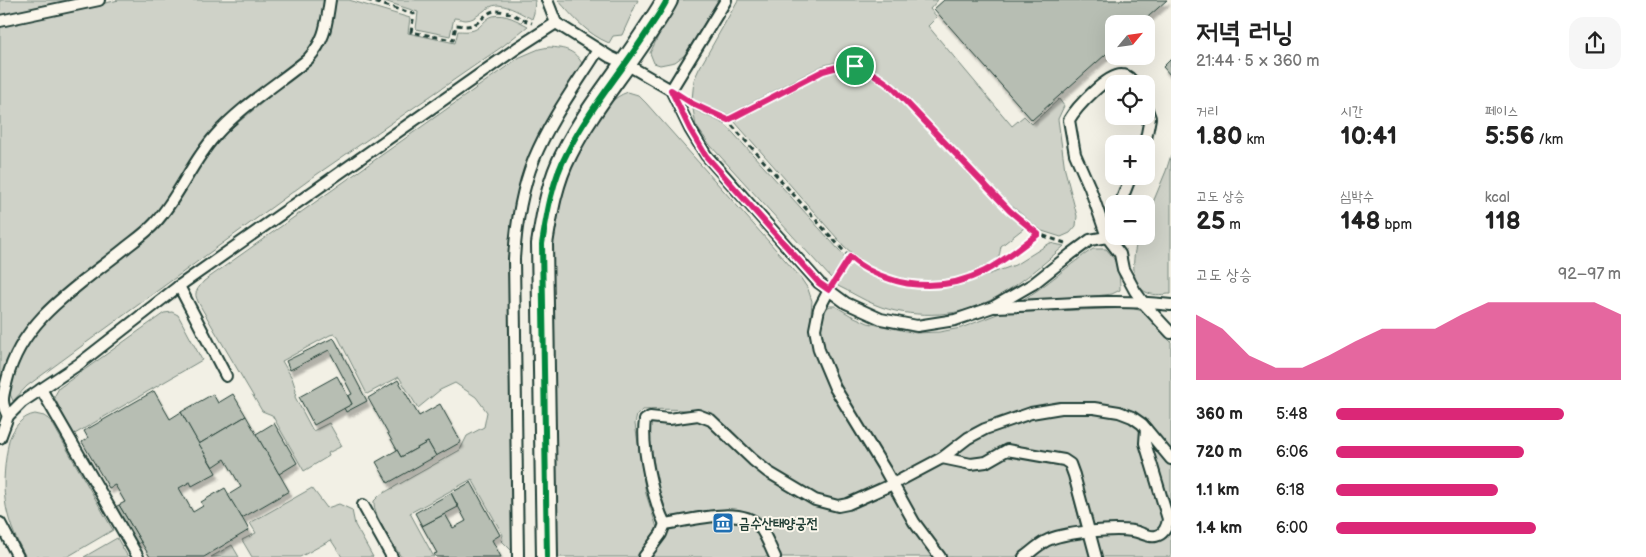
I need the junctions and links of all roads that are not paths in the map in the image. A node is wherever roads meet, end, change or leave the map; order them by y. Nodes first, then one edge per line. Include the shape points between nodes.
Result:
1 (99, 0) edge
2 (330, 0) edge
3 (547, 0) edge
4 (667, 0) edge
5 (726, 0) edge
6 (0, 21) edge
7 (556, 23) junction
8 (598, 50) junction
9 (626, 64) junction
10 (1105, 82) edge
11 (671, 90) junction
12 (1105, 231) edge
13 (1105, 237) edge
14 (1113, 245) edge
15 (179, 286) junction
16 (829, 290) junction
17 (1143, 302) junction
18 (1171, 305) edge
19 (993, 307) junction
20 (1171, 333) edge
21 (226, 376) dead end
22 (42, 389) junction
23 (4, 414) edge
24 (1146, 429) junction
25 (0, 438) edge
26 (942, 458) junction
27 (1171, 459) edge
28 (893, 484) junction
29 (363, 505) dead end
30 (0, 524) edge
31 (665, 524) junction
32 (1089, 532) junction
33 (18, 557) edge
34 (138, 557) edge
35 (392, 557) edge
36 (518, 557) edge
37 (547, 557) edge
38 (644, 557) edge
39 (775, 557) edge
40 (940, 557) edge
41 (1024, 557) edge
42 (1096, 557) edge

1 - 6 lane
2 - 23 lane via 324,35 318,48 226,124 198,158 155,224 46,312 27,335 8,373 2,398
3 - 7 lane
4 - 9 street
5 - 11 lane
7 - 8 lane
7 - 15 lane
8 - 9 lane
8 - 36 lane via 549,128 534,159 516,225
9 - 11 lane
9 - 37 street via 566,155 552,192 542,244
10 - 12 lane via 1069,120 1075,154
11 - 16 lane via 706,156 819,283
13 - 19 lane via 1090,240 1034,284
14 - 17 lane via 1120,254 1123,269 1134,291
15 - 21 lane
15 - 22 lane
16 - 19 lane via 846,303 881,319 917,326 955,320
16 - 28 lane via 819,309 815,330 819,350 835,388
17 - 18 lane
17 - 19 lane
17 - 20 lane
22 - 23 lane
22 - 34 lane
23 - 25 lane
24 - 26 lane via 1132,416 1120,412 1061,408 1031,413 985,429
24 - 27 lane
24 - 32 lane via 1145,443 1168,527 1162,534 1154,536 1133,531
26 - 28 lane
26 - 32 lane via 971,464 986,462 1007,450 1064,460 1070,464
28 - 31 lane via 848,504 828,504 815,500 768,472 711,420 698,415 669,419 650,416 645,420 644,431 652,492
28 - 40 lane via 914,522
29 - 35 lane
30 - 33 lane
31 - 38 lane via 662,534
31 - 39 lane via 724,515 748,519 758,525
32 - 41 lane via 1046,540
32 - 42 lane

